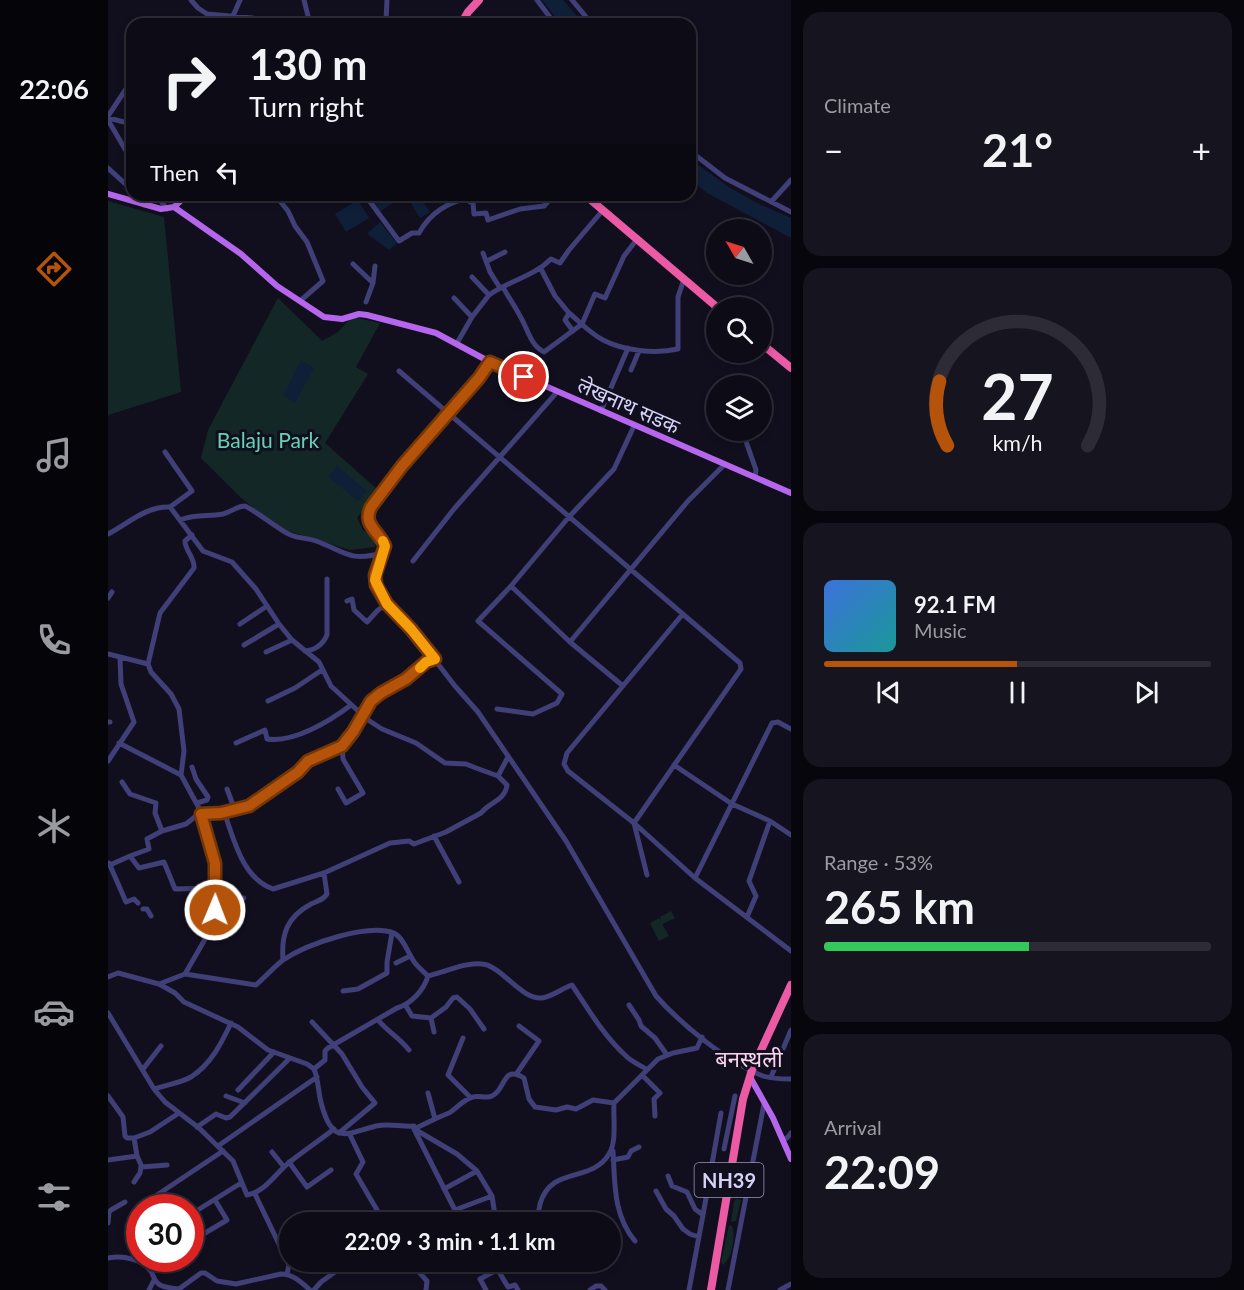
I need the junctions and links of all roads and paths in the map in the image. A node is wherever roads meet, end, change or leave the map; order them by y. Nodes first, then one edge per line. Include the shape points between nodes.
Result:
1 (191, 0) edge
2 (240, 0) edge
3 (304, 0) edge
4 (387, 0) edge
5 (537, 0) edge
6 (572, 0) edge
7 (475, 1) edge
8 (233, 16) junction
9 (245, 18) edge
10 (308, 18) edge
11 (386, 18) edge
12 (465, 18) edge
13 (550, 18) edge
14 (587, 18) edge
15 (126, 90) edge
16 (108, 118) edge
17 (126, 122) edge
18 (126, 150) edge
19 (696, 156) edge
20 (108, 168) edge
21 (791, 180) edge
22 (126, 184) edge
23 (108, 194) edge
24 (126, 200) edge
25 (131, 201) edge
26 (141, 201) edge
27 (163, 201) edge
28 (180, 201) edge
29 (280, 201) edge
30 (369, 201) edge
31 (457, 201) edge
32 (470, 201) edge
33 (549, 201) edge
34 (592, 201) edge
35 (771, 202) junction
36 (144, 205) junction
37 (171, 208) junction
38 (603, 210) junction
39 (791, 212) edge
40 (638, 238) junction
41 (505, 252) dead end
42 (483, 253) dead end
43 (487, 261) junction
44 (353, 264) dead end
45 (375, 266) dead end
46 (541, 269) junction
47 (472, 277) dead end
48 (684, 279) junction
49 (373, 283) junction
50 (502, 287) junction
51 (489, 296) junction
52 (454, 298) dead end
53 (706, 298) edge
54 (300, 301) junction
55 (366, 302) dead end
56 (569, 313) junction
57 (472, 317) junction
58 (582, 324) junction
59 (573, 331) junction
60 (457, 343) junction
61 (628, 348) junction
62 (639, 351) junction
63 (772, 352) edge
64 (490, 362) junction
65 (791, 368) edge
66 (631, 370) dead end
67 (399, 371) dead end
68 (557, 392) junction
69 (601, 411) junction
70 (448, 412) junction
71 (634, 426) junction
72 (746, 441) edge
73 (165, 452) dead end
74 (500, 459) junction
75 (724, 465) junction
76 (754, 477) junction
77 (791, 493) edge
78 (170, 507) junction
79 (568, 518) junction
80 (180, 520) junction
81 (108, 534) edge
82 (192, 535) junction
83 (383, 553) junction
84 (412, 561) dead end
85 (630, 570) junction
86 (327, 579) dead end
87 (511, 586) junction
88 (112, 592) dead end
89 (108, 598) edge
90 (347, 601) dead end
91 (387, 604) junction
92 (267, 606) junction
93 (682, 615) junction
94 (240, 624) dead end
95 (279, 624) junction
96 (292, 640) junction
97 (570, 642) junction
98 (244, 645) dead end
99 (304, 651) junction
100 (266, 652) dead end
101 (108, 654) edge
102 (120, 658) junction
103 (435, 659) junction
104 (148, 664) junction
105 (322, 670) junction
106 (623, 686) junction
107 (268, 701) dead end
108 (351, 705) junction
109 (497, 709) dead end
110 (362, 715) junction
111 (791, 729) edge
112 (236, 742) dead end
113 (119, 743) junction
114 (342, 746) junction
115 (508, 757) junction
116 (108, 761) edge
117 (674, 765) junction
118 (192, 767) dead end
119 (181, 775) junction
120 (498, 776) junction
121 (122, 782) dead end
122 (227, 789) dead end
123 (338, 789) dead end
124 (197, 803) junction
125 (732, 804) junction
126 (235, 810) junction
127 (224, 812) junction
128 (201, 814) junction
129 (770, 821) junction
130 (634, 823) junction
131 (162, 831) junction
132 (791, 835) edge
133 (434, 836) junction
134 (130, 856) junction
135 (109, 863) edge
136 (324, 873) junction
137 (646, 875) dead end
138 (695, 878) junction
139 (459, 882) dead end
140 (216, 888) junction
141 (244, 898) dead end
142 (215, 901) junction
143 (138, 903) dead end
144 (143, 909) dead end
145 (151, 916) dead end
146 (747, 917) junction
147 (392, 933) junction
148 (791, 951) edge
149 (410, 956) junction
150 (283, 960) junction
151 (396, 963) dead end
152 (185, 974) junction
153 (428, 976) junction
154 (108, 977) edge
155 (159, 984) junction
156 (790, 988) edge
157 (343, 991) dead end
158 (629, 1005) dead end
159 (406, 1006) junction
160 (108, 1013) edge
161 (431, 1018) junction
162 (378, 1020) junction
163 (312, 1022) dead end
164 (231, 1023) junction
165 (519, 1026) dead end
166 (484, 1029) dead end
167 (791, 1030) edge
168 (435, 1032) dead end
169 (702, 1037) junction
170 (463, 1038) dead end
171 (332, 1045) junction
172 (161, 1046) dead end
173 (409, 1050) dead end
174 (274, 1052) junction
175 (666, 1056) junction
176 (289, 1059) junction
177 (143, 1069) junction
178 (314, 1069) junction
179 (644, 1072) junction
180 (517, 1073) junction
181 (751, 1074) junction
182 (317, 1077) junction
183 (771, 1077) junction
184 (791, 1079) edge
185 (154, 1089) junction
186 (238, 1090) dead end
187 (428, 1093) dead end
188 (108, 1096) edge
189 (226, 1096) dead end
190 (735, 1096) dead end
191 (470, 1097) junction
192 (245, 1103) junction
193 (614, 1103) junction
194 (764, 1104) junction
195 (179, 1113) junction
196 (721, 1113) dead end
197 (655, 1116) dead end
198 (435, 1119) junction
199 (197, 1127) junction
200 (414, 1129) junction
201 (336, 1131) junction
202 (791, 1133) edge
203 (350, 1135) junction
204 (134, 1138) junction
205 (782, 1139) junction
206 (219, 1146) junction
207 (612, 1146) junction
208 (639, 1147) dead end
209 (724, 1149) dead end
210 (223, 1151) junction
211 (272, 1152) dead end
212 (137, 1156) junction
213 (791, 1159) edge
214 (108, 1160) edge
215 (613, 1160) junction
216 (287, 1164) junction
217 (166, 1165) dead end
218 (141, 1166) junction
219 (331, 1170) dead end
220 (477, 1171) junction
221 (668, 1176) dead end
222 (134, 1182) dead end
223 (241, 1183) junction
224 (444, 1188) junction
225 (656, 1191) dead end
226 (158, 1194) edge
227 (255, 1194) junction
228 (492, 1196) junction
229 (215, 1200) junction
230 (125, 1202) dead end
231 (204, 1206) edge
232 (454, 1210) joint
233 (378, 1212) edge
234 (494, 1212) edge
235 (538, 1212) edge
236 (703, 1215) junction
237 (108, 1223) edge
238 (204, 1234) edge
239 (699, 1237) junction
240 (635, 1241) dead end
241 (108, 1258) edge
242 (335, 1272) edge
243 (418, 1272) edge
244 (493, 1272) edge
245 (496, 1272) edge
246 (287, 1274) junction
247 (154, 1280) junction
248 (791, 1284) edge
249 (236, 1287) edge
250 (149, 1290) edge
251 (312, 1290) edge
252 (426, 1290) edge
253 (486, 1290) edge
254 (518, 1290) edge
255 (590, 1290) edge
256 (604, 1290) edge
257 (689, 1290) edge
258 (711, 1290) edge
259 (728, 1290) edge
260 (780, 1290) edge

1 - 8 street via 207,14
2 - 8 street
3 - 10 street
4 - 11 street
5 - 13 street
6 - 14 street
7 - 12 highway
8 - 9 street
15 - 16 street
16 - 17 street
16 - 18 street
19 - 35 street via 725,178
20 - 22 street
21 - 35 street
23 - 24 main road
25 - 36 main road
26 - 36 street
27 - 37 street
28 - 37 main road
29 - 54 street via 307,242 323,281
30 - 31 street via 399,241 419,232 439,210
32 - 33 street via 474,214 486,213 488,220 544,206
34 - 38 highway
35 - 39 street
36 - 37 main road
37 - 54 main road, लेखनाथ सडक via 235,249
38 - 40 highway
38 - 46 street via 560,263 552,259
40 - 48 highway
40 - 58 street via 625,254 605,298 594,295
41 - 43 street
42 - 43 street
43 - 50 street via 492,277
44 - 49 street
45 - 49 street
46 - 50 street
46 - 56 street
47 - 51 street
48 - 53 highway
48 - 62 street via 678,297 679,347
49 - 55 street
50 - 51 street
50 - 59 street via 538,349 544,352
51 - 57 street
52 - 57 street
54 - 60 main road, लेखनाथ सडक via 324,317 367,315 436,333
56 - 58 street
56 - 59 street via 565,320
57 - 60 street
58 - 59 street
58 - 61 street via 604,341
60 - 64 main road, लेखनाथ सडक
61 - 62 street
61 - 69 street
62 - 66 street
63 - 65 highway
64 - 68 main road, लेखनाथ सडक
64 - 70 street
67 - 70 street
68 - 69 main road, लेखनाथ सडक
68 - 74 street
69 - 71 main road, लेखनाथ सडक
70 - 74 street
70 - 83 street via 392,478 369,513 369,524 383,540
71 - 75 main road, लेखनाथ सडक
71 - 79 street via 614,469
72 - 76 street via 756,470
73 - 78 street via 192,492
74 - 79 street
74 - 84 street
75 - 76 main road, लेखनाथ सडक
75 - 85 street
76 - 77 main road, लेखनाथ सडक
78 - 80 street
78 - 81 street via 158,506
79 - 85 street
79 - 87 street
80 - 82 street
80 - 83 street via 193,515 224,514 245,506 294,537 314,540 347,556
82 - 92 street via 203,551 232,562
82 - 104 street via 185,544 194,568 160,613
83 - 91 street via 375,580
85 - 93 street
85 - 97 street
86 - 99 street via 327,635 323,643
87 - 97 street
87 - 109 street via 478,621 561,694 557,703 533,714
88 - 89 street
90 - 91 street via 352,599 354,610 367,622
91 - 103 street
92 - 94 street
92 - 95 street
93 - 106 street
93 - 117 street via 740,663 741,669
95 - 96 street
95 - 98 street
96 - 99 street
96 - 100 street
97 - 106 street
99 - 105 street
101 - 102 street
102 - 104 street
102 - 113 street via 121,684 134,722
103 - 110 street via 381,693
103 - 115 street
104 - 119 street via 179,709 184,752
105 - 107 street
105 - 108 street via 331,686
106 - 130 street via 567,753 564,764
108 - 110 street
108 - 112 street via 330,720 290,738 267,739 265,730
110 - 114 street
110 - 120 street via 382,729 416,743 444,763 466,764
111 - 125 street via 772,723
113 - 116 street
113 - 119 street
114 - 123 street via 343,759 363,793 346,803
114 - 126 street via 308,761 260,800
115 - 120 street
115 - 169 street via 566,841 656,996
117 - 125 street
117 - 130 street
118 - 124 street via 208,796
119 - 124 street
120 - 133 street via 507,785 501,798 476,816
121 - 131 street via 130,794 156,803 155,813
122 - 126 street
124 - 128 street
125 - 129 street
125 - 138 street
126 - 127 street
127 - 128 street
127 - 136 street via 245,866 268,888 276,889
128 - 131 street via 186,824
128 - 140 street via 215,863
129 - 132 street
129 - 146 street via 749,880 756,896
130 - 137 street
130 - 138 street
131 - 134 street via 148,838 149,849
133 - 136 street via 414,844 390,843
133 - 139 street
134 - 135 street
134 - 140 street via 139,868 166,863 175,889
135 - 143 street via 126,902 134,899
136 - 150 street via 327,894 288,925
138 - 146 street
140 - 142 street
141 - 142 street
142 - 152 street via 212,927
144 - 145 street
146 - 148 street
147 - 149 street via 400,938
147 - 150 street via 369,930 315,945
147 - 157 street via 387,973 357,989
149 - 151 street
149 - 153 street
150 - 152 street via 256,985
152 - 155 street
153 - 159 street
153 - 179 street via 481,963 537,997 572,985 587,1010
154 - 155 street via 118,973
155 - 164 street via 184,1002
156 - 181 highway, NH39
158 - 175 street
159 - 161 street via 412,1017
159 - 162 street
160 - 177 street
161 - 166 street via 457,997
161 - 168 street
162 - 171 street
162 - 173 street via 398,1035
163 - 171 street
164 - 174 street
164 - 185 street via 215,1055 201,1068 189,1078
165 - 180 street via 539,1041
167 - 183 street
169 - 175 street via 696,1048
169 - 181 street
170 - 191 street via 448,1075
171 - 178 street via 325,1051 325,1060
171 - 201 street via 375,1102
172 - 177 street
174 - 176 street
174 - 186 street
175 - 179 street
176 - 178 street
176 - 192 street
177 - 185 street
178 - 182 street
179 - 193 street
179 - 197 street via 660,1093 654,1100
180 - 191 street via 511,1073 490,1097
180 - 193 street via 526,1081 529,1099 535,1107 576,1109 593,1100
181 - 183 street
181 - 194 main road
181 - 258 highway, NH39 via 743,1099
182 - 201 street via 322,1107
182 - 206 street
183 - 184 street
185 - 195 street
187 - 198 street
188 - 204 street via 123,1117 125,1136
189 - 192 street
190 - 209 street
191 - 198 street
192 - 199 street via 230,1117 216,1114
193 - 207 street
194 - 205 main road
194 - 259 street
195 - 199 street
195 - 204 street
196 - 236 street
198 - 200 street
199 - 206 street
200 - 203 street via 391,1124
200 - 220 street via 457,1154
200 - 224 street
201 - 203 street
201 - 216 street
202 - 205 street
203 - 233 street via 363,1162 356,1174
204 - 212 street
205 - 213 main road
206 - 210 street
207 - 215 street
207 - 235 street via 598,1166 550,1184
208 - 215 street via 628,1157
210 - 223 street via 233,1161
210 - 226 street
211 - 216 street
212 - 214 street
212 - 218 street
215 - 240 street via 618,1212
216 - 219 street via 307,1187
216 - 227 street
217 - 218 street
218 - 222 street
220 - 224 street
220 - 228 street
221 - 236 street via 672,1186 687,1192 695,1209
223 - 227 street via 247,1195
223 - 229 street
224 - 232 street
225 - 239 street via 683,1229
227 - 246 street via 289,1265
228 - 232 street
228 - 234 street
229 - 231 street
229 - 238 street via 226,1220
230 - 237 street via 111,1210
236 - 239 street
239 - 257 street
241 - 247 street via 140,1262
242 - 251 street
243 - 252 street via 426,1281
244 - 253 street via 480,1279
245 - 254 street via 508,1287 514,1285
246 - 249 street
246 - 251 street
247 - 249 street via 179,1289 205,1273
247 - 250 street
248 - 260 street
255 - 256 street via 596,1286

